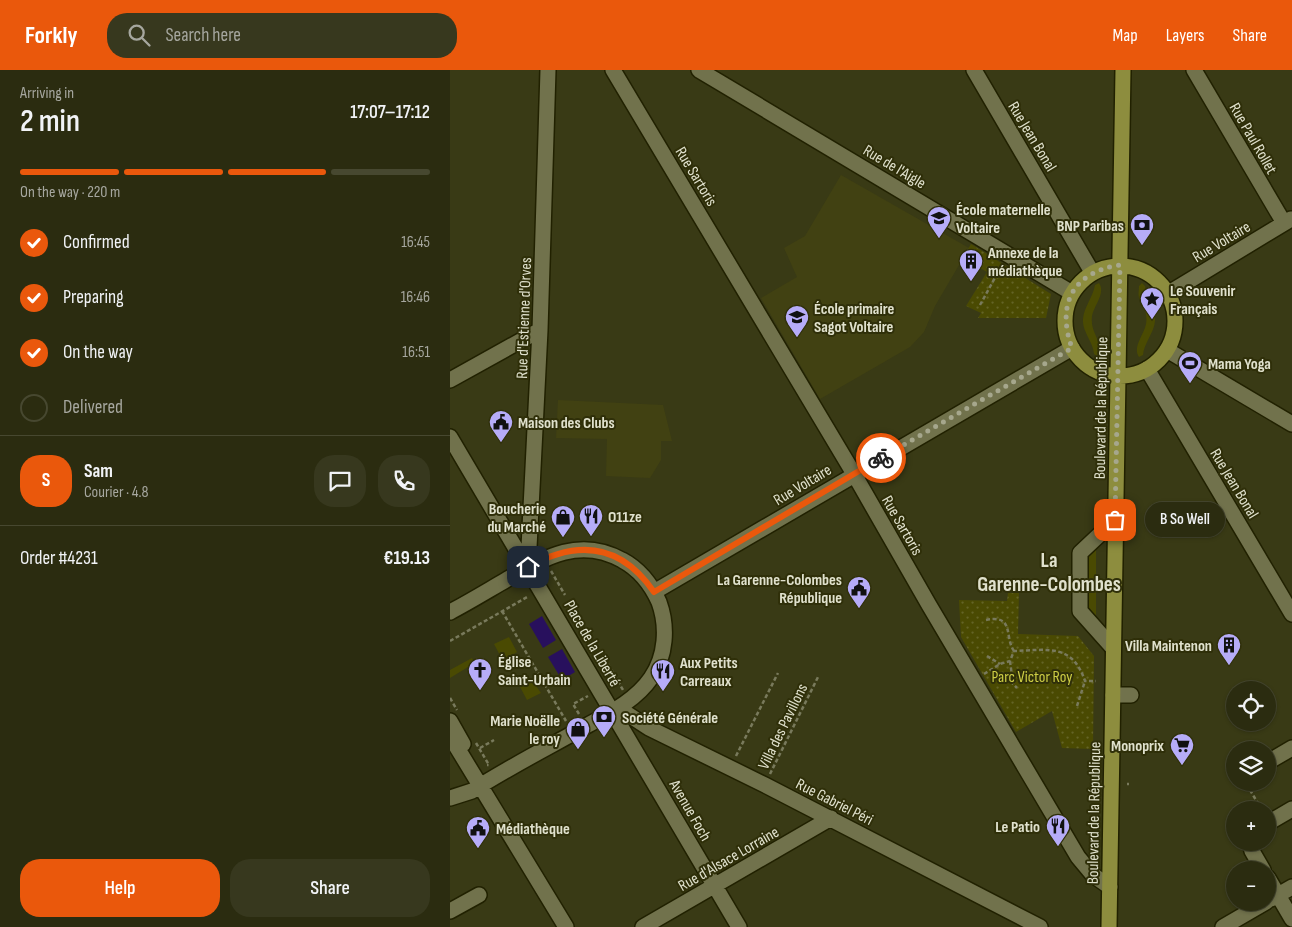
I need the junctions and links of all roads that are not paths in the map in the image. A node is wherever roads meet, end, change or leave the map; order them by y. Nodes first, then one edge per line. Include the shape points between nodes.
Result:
1 (548, 70) edge
2 (613, 70) edge
3 (699, 70) edge
4 (974, 70) edge
5 (1123, 70) edge
6 (1194, 70) edge
7 (1288, 221) edge
8 (1120, 265) junction
9 (1092, 272) junction
10 (1072, 292) junction
11 (1169, 293) junction
12 (540, 330) junction
13 (1072, 348) junction
14 (1167, 350) junction
15 (1148, 369) junction
16 (1118, 376) junction
17 (450, 380) edge
18 (1292, 424) edge
19 (450, 437) edge
20 (854, 474) junction
21 (1115, 520) junction
22 (531, 522) junction
23 (504, 527) junction
24 (528, 567) junction
25 (654, 592) junction
26 (450, 612) edge
27 (1292, 614) edge
28 (1113, 648) junction
29 (1112, 695) junction
30 (1131, 695) dead end
31 (450, 709) edge
32 (613, 711) junction
33 (642, 724) junction
34 (453, 728) edge
35 (631, 742) junction
36 (1292, 748) edge
37 (1276, 757) edge
38 (481, 785) junction
39 (450, 798) edge
40 (1292, 809) edge
41 (831, 818) junction
42 (1276, 818) edge
43 (715, 886) junction
44 (1110, 887) junction
45 (1292, 887) edge
46 (479, 895) dead end
47 (1276, 896) edge
48 (1276, 905) edge
49 (1251, 911) edge
50 (450, 912) edge
51 (1292, 919) edge
52 (566, 927) edge
53 (643, 927) edge
54 (739, 927) edge
55 (1040, 927) edge
56 (1109, 927) edge
57 (1223, 927) edge

1 - 12 street, Rue d'Estienne d'Orves
2 - 20 street, Rue Sartoris
3 - 10 street, Rue de l'Aigle
4 - 9 street, Rue Jean Bonal
5 - 8 main road, Boulevard de la République
6 - 7 street, Rue Paul Rollet
7 - 11 street, Rue Voltaire
8 - 9 main road
8 - 11 main road via 1148,272
8 - 16 main road, Boulevard de la République
9 - 10 main road
10 - 13 main road via 1065,311 1065,330
11 - 14 main road via 1176,322 1174,337
12 - 17 street
12 - 22 street, Rue d'Estienne d'Orves
13 - 16 main road via 1092,368
13 - 20 street, Rue Voltaire
14 - 15 main road
14 - 18 street
15 - 16 main road via 1134,375
15 - 27 street, Rue Jean Bonal
16 - 21 main road, Boulevard de la République
19 - 23 street
20 - 25 street, Rue Voltaire
20 - 44 street, Rue Sartoris via 1082,864
21 - 28 main road, Boulevard de la République
21 - 28 street via 1080,553 1080,611
22 - 23 street via 514,532
22 - 24 street, Rue d'Estienne d'Orves
23 - 24 street
24 - 25 street, Place de la Liberté via 546,557 574,550 611,553 632,566
24 - 26 street, Place de la Liberté
24 - 32 street, Place de la Liberté
25 - 32 street, Place de la Liberté via 665,630 662,656 652,678 639,693
28 - 29 main road, Boulevard de la République
29 - 30 street
29 - 44 main road, Boulevard de la République
31 - 34 street
32 - 33 street, Rue Gabriel Péri via 626,713
32 - 35 street, Avenue Foch
32 - 38 street, Place de la Liberté
33 - 35 street via 630,732
33 - 41 street, Rue Gabriel Péri
34 - 38 street via 463,758
35 - 43 street, Avenue Foch
36 - 37 street
38 - 39 street, Place de la Liberté
38 - 52 street
40 - 42 street
41 - 43 street, Rue d'Alsace Lorraine
41 - 55 street, Rue Gabriel Péri
43 - 53 street, Rue d'Alsace Lorraine
43 - 54 street, Avenue Foch
44 - 56 main road, Boulevard de la République
45 - 47 street
46 - 50 street
48 - 51 street
49 - 57 street

